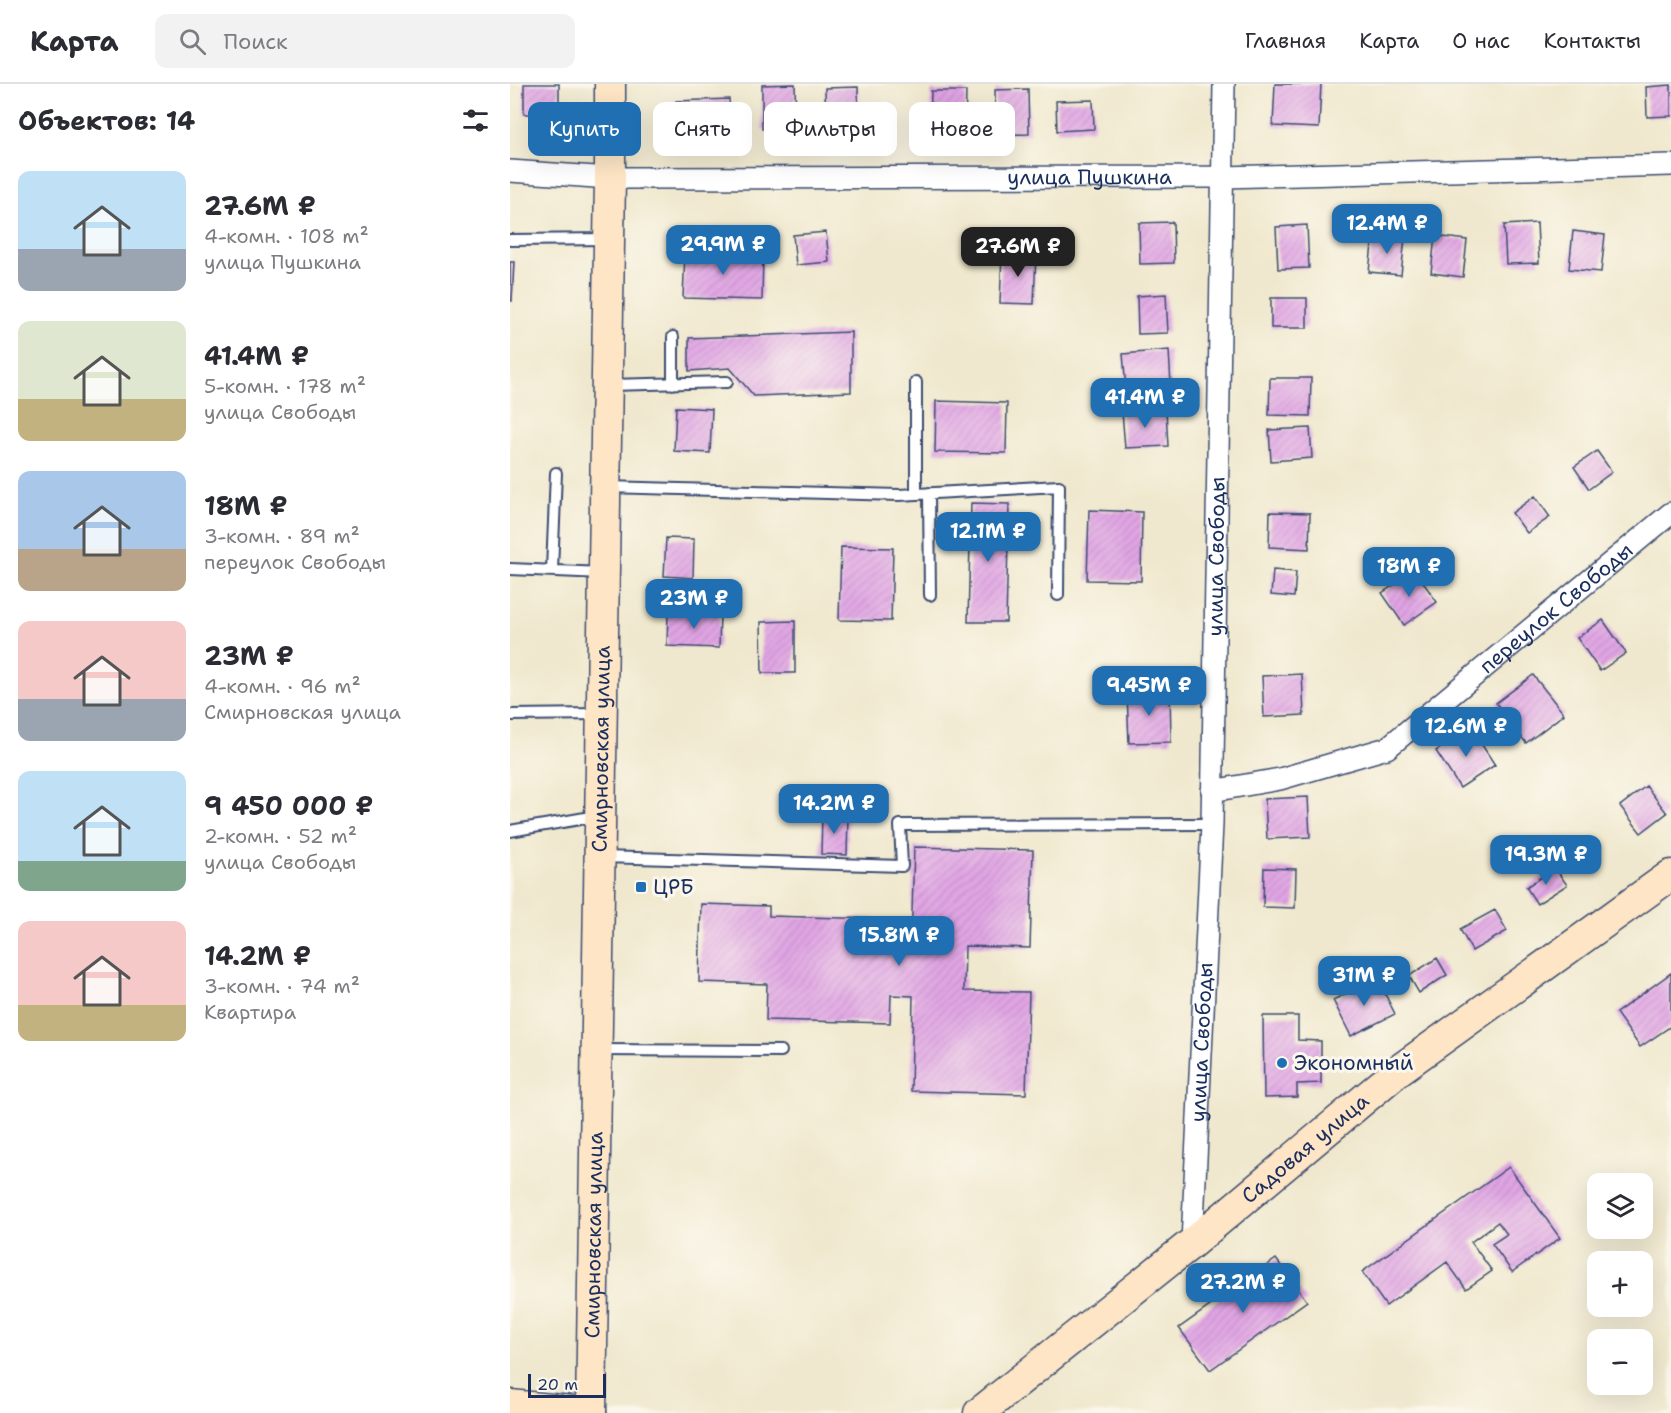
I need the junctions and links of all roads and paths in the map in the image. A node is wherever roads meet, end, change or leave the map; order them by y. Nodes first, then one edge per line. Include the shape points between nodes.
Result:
1 (609, 84) edge
2 (1224, 84) edge
3 (1671, 165) edge
4 (510, 171) edge
5 (1223, 177) junction
6 (610, 178) junction
7 (609, 239) junction
8 (510, 240) edge
9 (673, 337) dead end
10 (727, 382) dead end
11 (916, 382) dead end
12 (673, 384) junction
13 (606, 385) junction
14 (556, 472) dead end
15 (605, 487) junction
16 (929, 493) junction
17 (916, 494) junction
18 (1671, 513) edge
19 (510, 568) edge
20 (552, 570) junction
21 (604, 573) junction
22 (930, 595) dead end
23 (1058, 595) dead end
24 (602, 714) junction
25 (510, 715) edge
26 (1212, 791) junction
27 (600, 815) junction
28 (1212, 824) junction
29 (510, 831) edge
30 (600, 857) junction
31 (1671, 875) edge
32 (597, 1050) junction
33 (781, 1051) dead end
34 (1192, 1243) junction
35 (510, 1405) edge
36 (591, 1413) edge
37 (979, 1413) edge

1 - 6 street, Смирновская улица
2 - 5 street, улица Свободы
3 - 5 street, улица Пушкина
4 - 6 street, улица Пушкина
5 - 6 street, улица Пушкина
5 - 26 street, улица Свободы
6 - 7 street, Смирновская улица
7 - 8 lane
7 - 13 street, Смирновская улица
9 - 12 lane
10 - 12 lane
11 - 17 lane
12 - 13 lane
13 - 15 street, Смирновская улица
14 - 20 lane
15 - 17 lane
15 - 21 street, Смирновская улица
16 - 17 lane
16 - 22 lane
16 - 23 lane via 1059,486
18 - 26 street, переулок Свободы via 1388,748 1280,779
19 - 20 lane
20 - 21 lane
21 - 24 street, Смирновская улица
24 - 25 lane
24 - 27 street, Смирновская улица
26 - 28 street, улица Свободы
27 - 29 lane
27 - 30 street, Смирновская улица
28 - 30 lane via 900,825 902,866
28 - 34 street, улица Свободы
30 - 32 street, Смирновская улица
31 - 34 street, Садовая улица via 1399,1070
32 - 33 lane
32 - 36 street, Смирновская улица
34 - 37 street, Садовая улица
35 - 36 street

